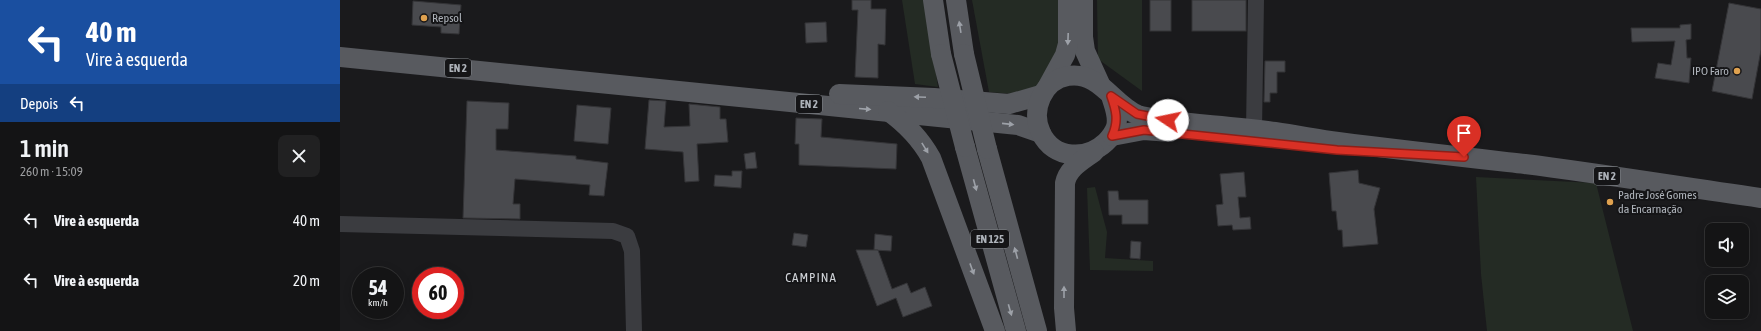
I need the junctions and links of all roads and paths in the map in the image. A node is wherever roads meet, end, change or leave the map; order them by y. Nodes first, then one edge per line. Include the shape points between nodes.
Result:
1 (932, 0) edge
2 (956, 0) edge
3 (1068, 0) edge
4 (1083, 0) edge
5 (1256, 0) edge
6 (340, 57) edge
7 (575, 79) junction
8 (1045, 90) junction
9 (1106, 90) junction
10 (888, 111) junction
11 (1254, 130) junction
12 (1041, 134) junction
13 (1108, 140) junction
14 (1453, 156) junction
15 (1761, 198) edge
16 (340, 224) edge
17 (634, 331) edge
18 (994, 331) edge
19 (1016, 331) edge
20 (1037, 331) edge
21 (1066, 331) edge

1 -> 19 main road, EN 125, bridge via 941,54 964,147
20 -> 2 main road, EN 125, bridge via 987,149 964,54
3 -> 8 main road via 1068,44 1065,55
4 - 9 main road via 1083,37 1086,51
5 - 11 street
6 - 7 main road, EN 2
8 -> 7 main road, EN 2 via 1009,104
7 -> 10 main road, EN 2
8 - 9 main road, EN 2 via 1058,79 1081,76
8 - 12 main road via 1037,112
9 - 11 main road, EN 2 via 1137,114
9 - 13 main road via 1116,110 1117,119 1116,128
10 -> 12 main road, EN 2 via 1018,125
10 -> 18 main road via 908,127 931,158
11 - 14 main road, EN 2
12 - 13 main road, EN 2 via 1049,144 1070,155 1093,152
13 - 14 main road, EN 2 via 1144,130 1337,150
21 -> 13 main road via 1065,184 1072,170
14 - 15 main road, EN 2
16 - 17 street via 613,231 627,236 632,251

